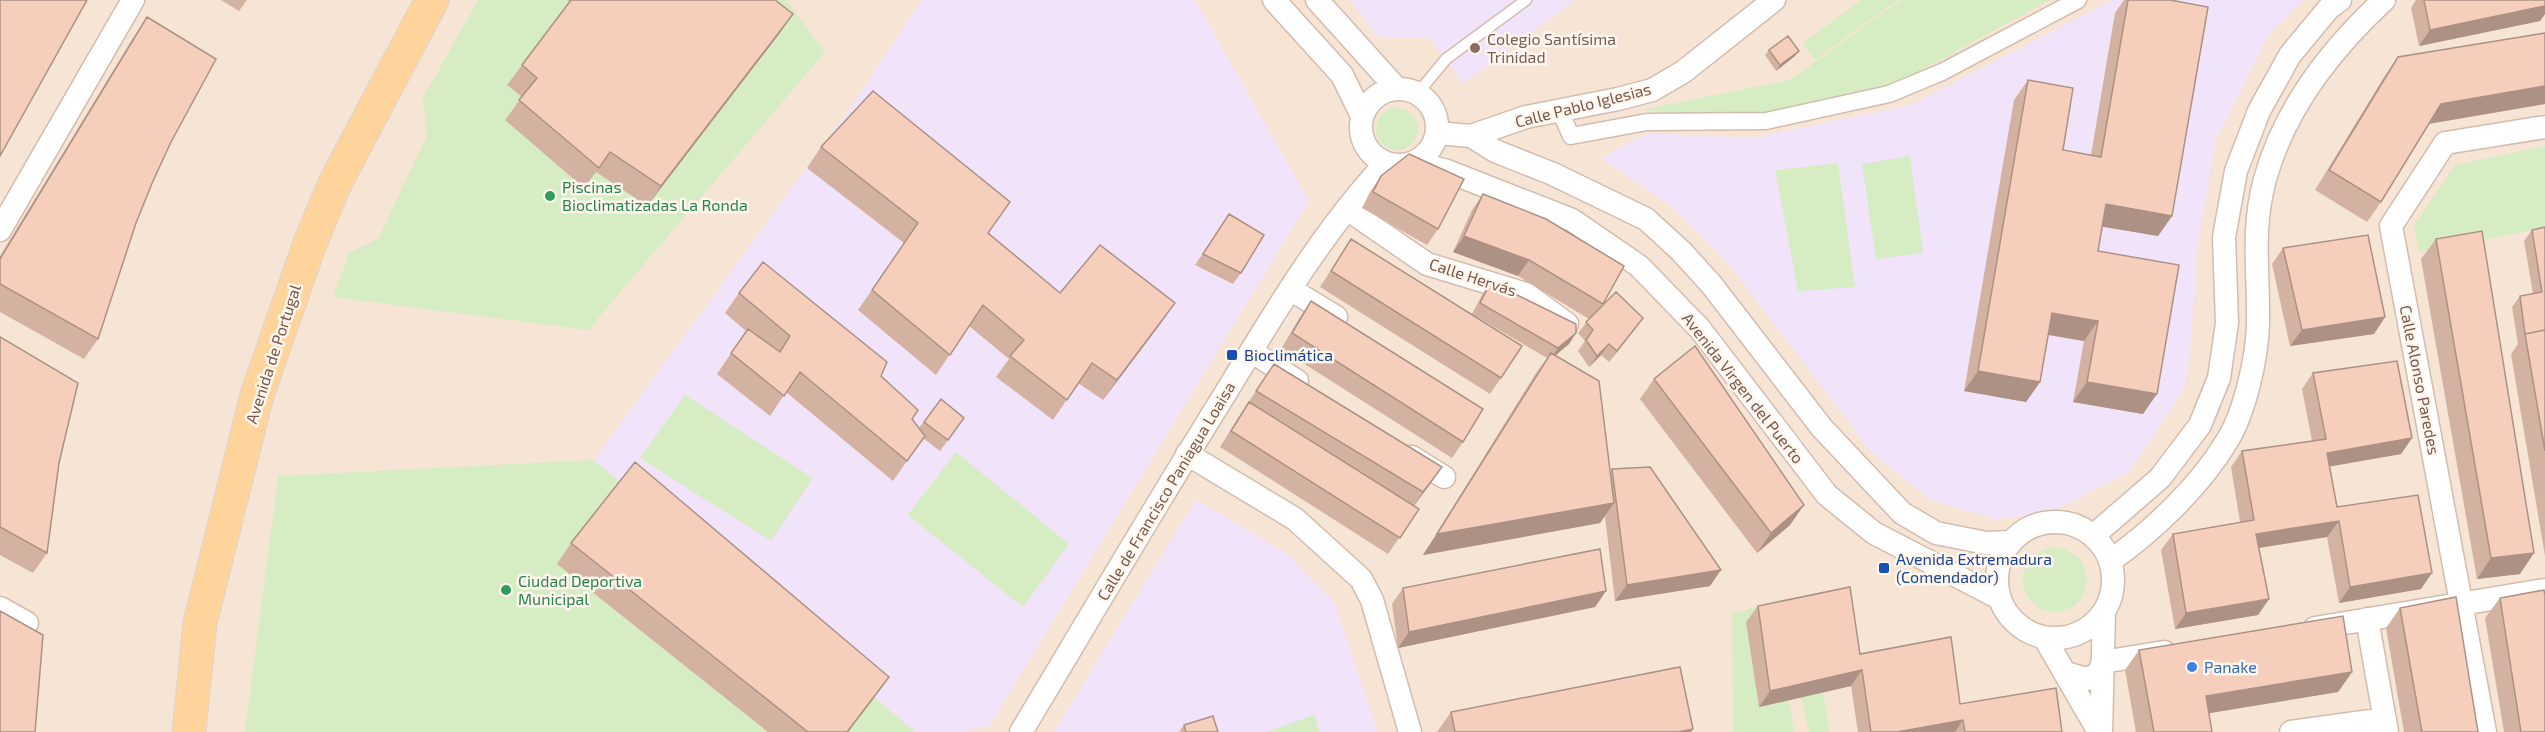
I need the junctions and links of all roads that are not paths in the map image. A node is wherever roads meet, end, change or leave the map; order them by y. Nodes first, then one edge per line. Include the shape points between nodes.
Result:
1 (133, 0) edge
2 (432, 0) edge
3 (1274, 0) edge
4 (1317, 0) edge
5 (1526, 0) edge
6 (1774, 0) edge
7 (2078, 0) edge
8 (2340, 0) edge
9 (2384, 0) edge
10 (1407, 92) junction
11 (1560, 111) junction
12 (1362, 116) junction
13 (2545, 127) edge
14 (1437, 133) junction
15 (1471, 136) junction
16 (1366, 147) junction
17 (1415, 162) junction
18 (1385, 164) junction
19 (1353, 202) junction
20 (0, 230) edge
21 (1290, 289) junction
22 (1567, 324) edge
23 (1351, 326) edge
24 (1251, 351) junction
25 (1318, 395) edge
26 (1395, 446) edge
27 (1187, 454) junction
28 (1444, 477) edge
29 (2093, 536) junction
30 (2010, 542) junction
31 (2110, 561) junction
32 (2545, 590) edge
33 (1999, 598) junction
34 (2462, 604) junction
35 (0, 608) edge
36 (2104, 610) junction
37 (2367, 620) junction
38 (27, 623) edge
39 (2289, 632) edge
40 (2044, 637) junction
41 (2188, 648) edge
42 (2103, 662) junction
43 (2066, 673) junction
44 (2386, 725) edge
45 (189, 732) edge
46 (1021, 732) edge
47 (1410, 732) edge
48 (2100, 732) edge
49 (2291, 732) edge
50 (2485, 732) edge

1 - 20 street
2 - 45 main road, Avenida de Portugal via 334,183 257,395 200,622
3 - 12 street via 1342,75
4 - 10 street
5 - 10 lane
6 - 11 street, Calle Pablo Iglesias via 1683,72 1652,90
7 - 11 street via 1942,72 1889,94 1797,116 1766,121 1647,122 1571,136
8 - 29 street via 2290,55 2259,111 2236,171 2224,237 2227,323 2219,378 2200,425 2160,478
9 - 31 street via 2316,73 2286,124 2265,179 2255,240 2258,325 2249,386 2227,441 2183,499
10 - 12 street via 1380,94
10 - 14 street via 1424,98 1434,113
11 - 15 street, Calle Pablo Iglesias via 1526,117
12 - 16 street via 1361,137
13 - 34 street, Calle Alonso Paredes via 2445,143 2391,226
14 - 15 street, Calle Pablo Iglesias
14 - 17 street via 1425,156
15 - 30 street via 1495,151 1646,219 1711,284 1822,428 1902,513 1936,532 1986,543
16 - 18 street
16 - 19 street, Calle de Francisco Paniagua Loaisa
17 - 18 street via 1401,166
17 - 33 street, Avenida Virgen del Puerto via 1572,219 1639,266 1700,329 1827,495 1874,532
18 - 19 street, Calle de Francisco Paniagua Loaisa
19 - 21 street, Calle de Francisco Paniagua Loaisa
19 - 22 street, Calle Hervás via 1427,264 1526,294
21 - 23 street
21 - 24 street, Calle de Francisco Paniagua Loaisa
24 - 25 street
24 - 27 street, Calle de Francisco Paniagua Loaisa
26 - 28 street
27 - 46 street, Calle de Francisco Paniagua Loaisa
27 - 47 street via 1295,519 1361,579 1372,600
29 - 30 street via 2060,521 2041,522
29 - 31 street
30 - 33 street via 2000,559 1996,579
31 - 36 street via 2111,595
32 - 34 street
33 - 40 street via 2016,624
34 - 37 street
34 - 50 street, Calle Alonso Paredes
35 - 38 street
36 - 40 street via 2079,633 2062,638
36 - 42 street
37 - 39 street
37 - 44 street
40 - 43 street
41 - 42 street
42 - 43 street via 2098,674 2087,678
42 - 48 street
43 - 48 street
44 - 49 street

